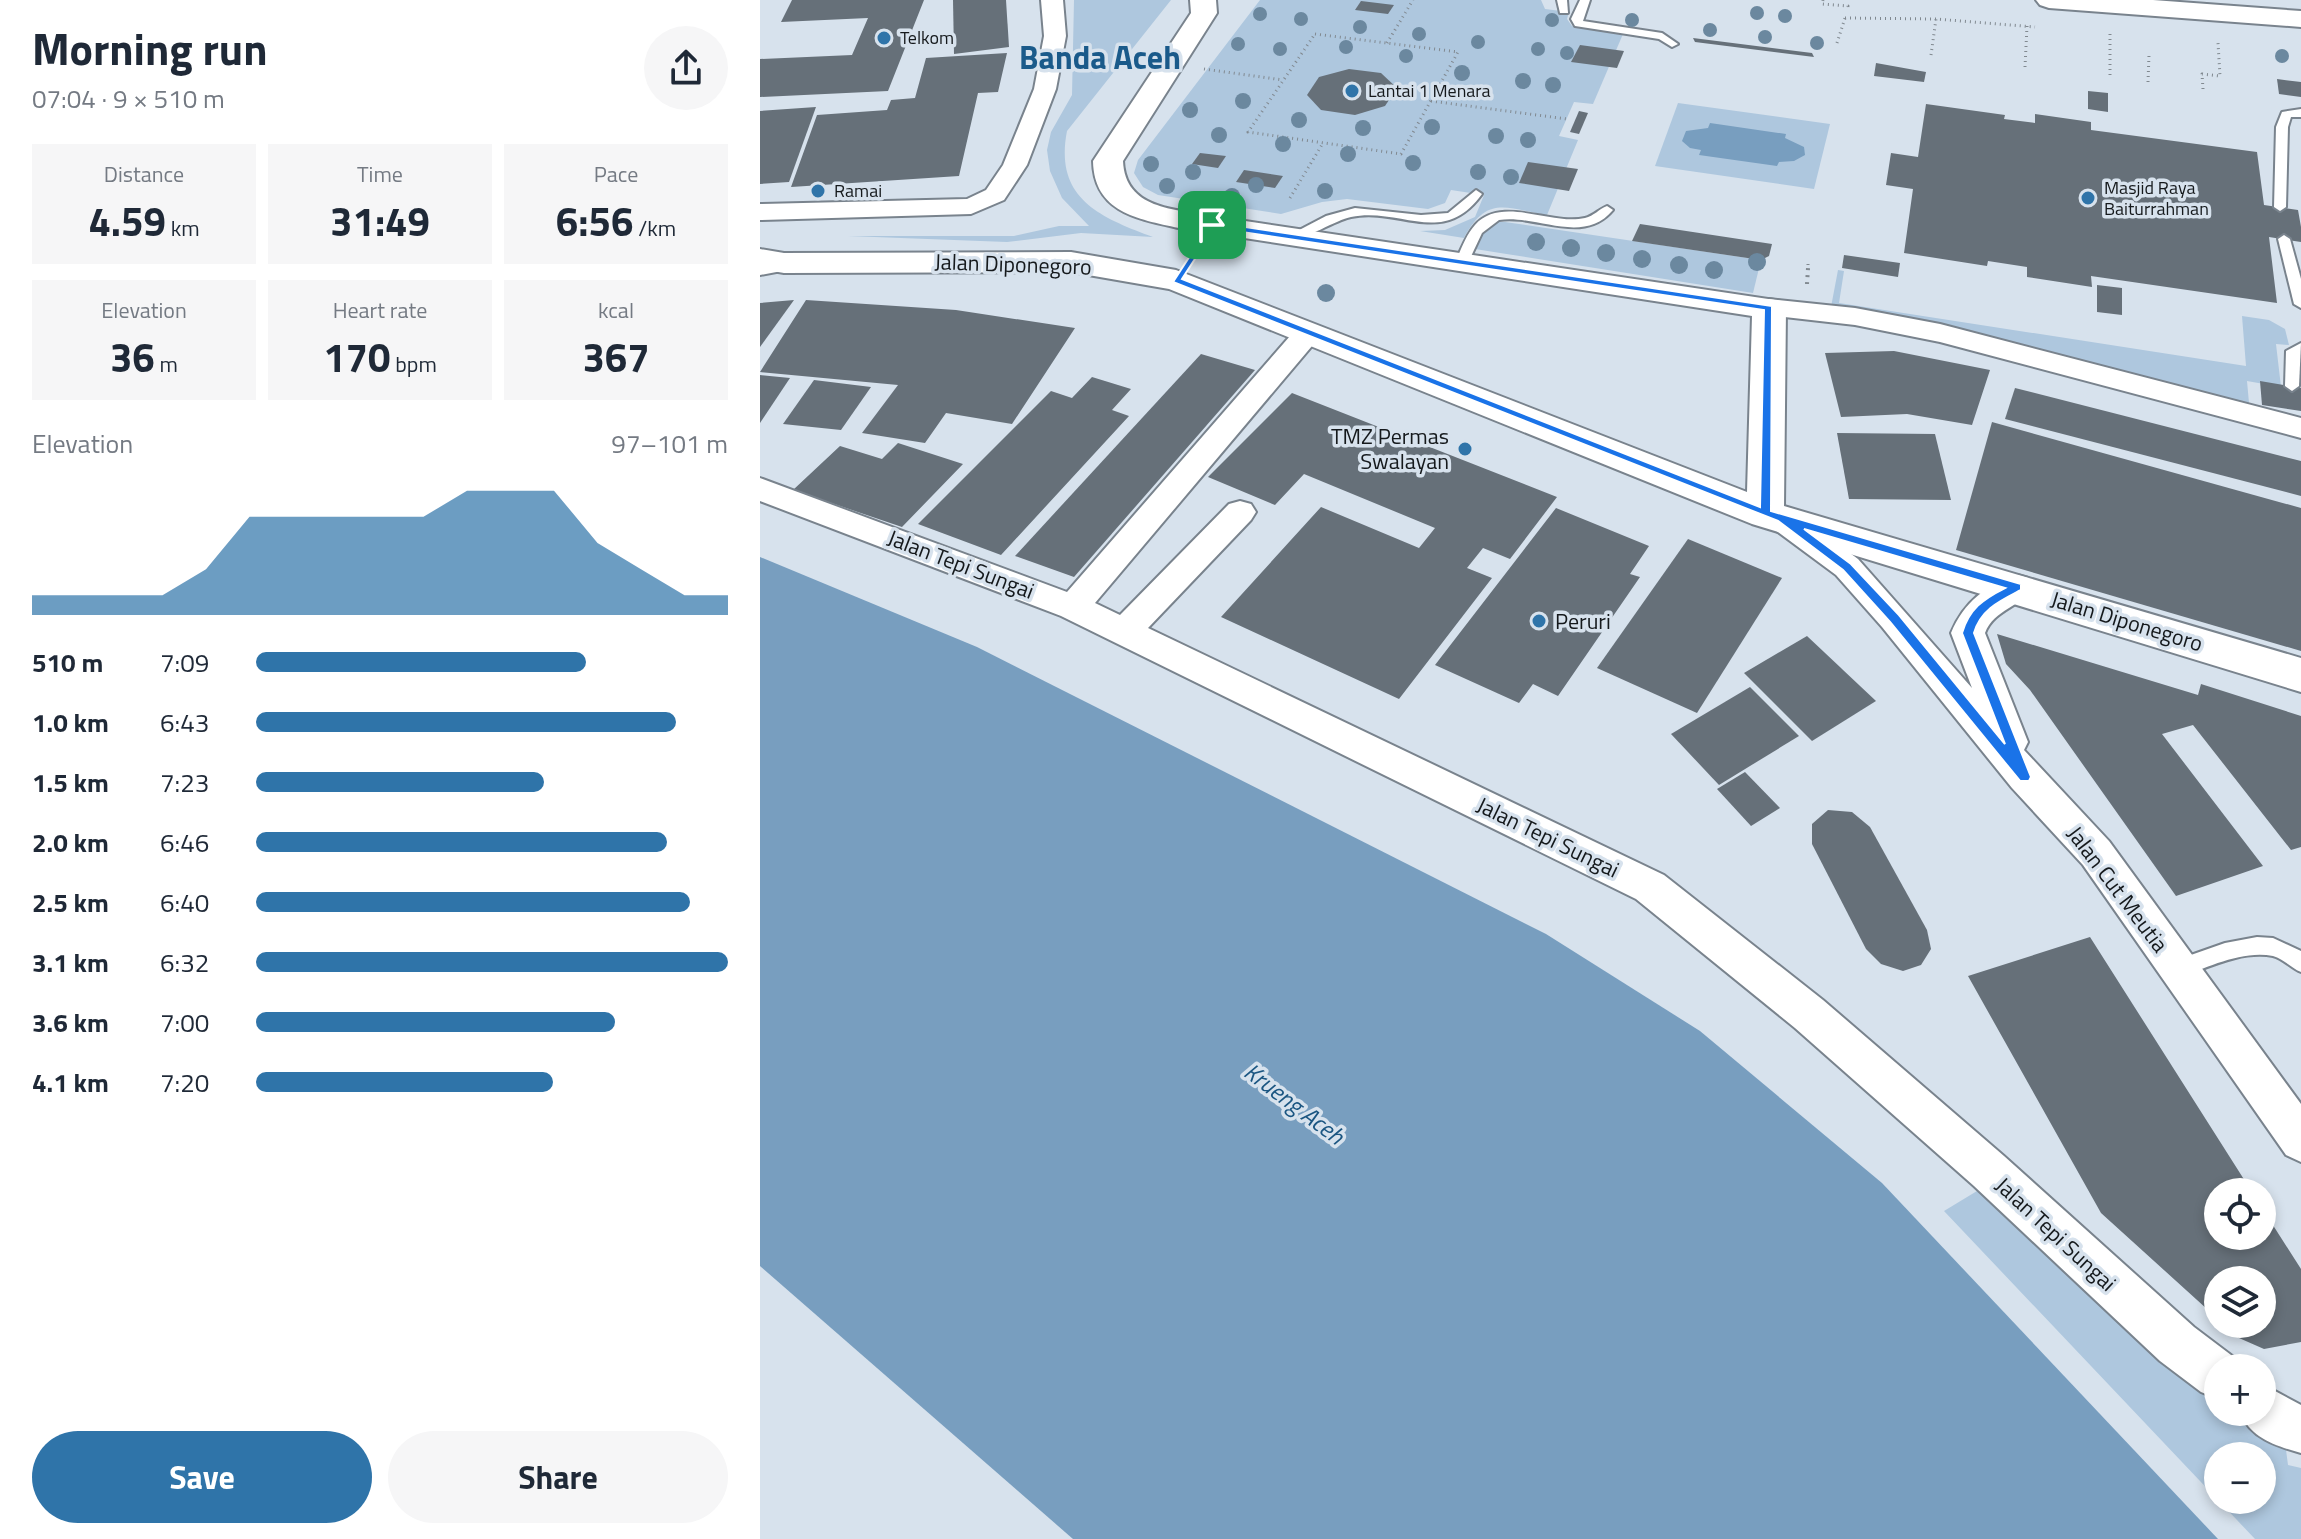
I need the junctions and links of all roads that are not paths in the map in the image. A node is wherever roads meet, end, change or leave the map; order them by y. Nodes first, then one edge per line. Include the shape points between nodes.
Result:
1 (1052, 0) edge
2 (1585, 0) edge
3 (2049, 0) edge
4 (2088, 2) edge
5 (1208, 4) edge
6 (2301, 19) edge
7 (1672, 44) dead end
8 (2301, 113) edge
9 (1476, 194) dead end
10 (2280, 207) dead end
11 (1607, 210) dead end
12 (760, 212) edge
13 (1290, 238) junction
14 (2284, 239) dead end
15 (1194, 253) junction
16 (768, 264) edge
17 (1461, 264) junction
18 (2301, 304) edge
19 (1769, 308) junction
20 (1307, 334) junction
21 (2301, 348) edge
22 (2292, 386) dead end
23 (2301, 428) edge
24 (760, 489) edge
25 (1240, 512) dead end
26 (1773, 516) junction
27 (2017, 587) junction
28 (1073, 607) junction
29 (1125, 631) junction
30 (2301, 675) edge
31 (2025, 777) junction
32 (2301, 963) edge
33 (2178, 969) junction
34 (2301, 1140) edge
35 (2204, 1364) edge
36 (2276, 1419) edge
37 (2301, 1429) edge

1 - 12 street via 1055,36 1045,89 1015,165 989,200 971,206
2 - 7 lane via 1576,19 1579,24 1662,36
3 - 4 main road
4 - 6 main road
5 - 15 main road via 1108,161 1105,177 1117,197
8 - 10 lane via 2286,114 2282,127
9 - 13 lane via 1470,206 1442,220 1355,212
11 - 17 lane via 1587,224 1491,216 1482,221
13 - 15 main road
13 - 17 main road
14 - 18 lane
15 - 16 main road, Jalan Diponegoro via 1071,262
15 - 20 main road, Jalan Diponegoro
17 - 19 main road
19 - 23 street via 1806,309 1981,343
19 - 26 main road
20 - 26 main road, Jalan Diponegoro
20 - 28 street
21 - 22 lane via 2293,351
24 - 28 street, Jalan Tepi Sungai
25 - 29 street
26 - 27 main road, Jalan Diponegoro
26 - 31 street, Jalan Cut Meutia via 1847,567
27 - 30 main road, Jalan Diponegoro
27 - 31 street via 1991,600 1973,617 1968,633
28 - 29 street, Jalan Tepi Sungai
29 - 35 street, Jalan Tepi Sungai via 1650,887 1809,1014
31 - 33 street, Jalan Cut Meutia via 2096,853
32 - 33 lane via 2290,952 2258,944
33 - 34 street, Jalan Cut Meutia
36 - 37 street

